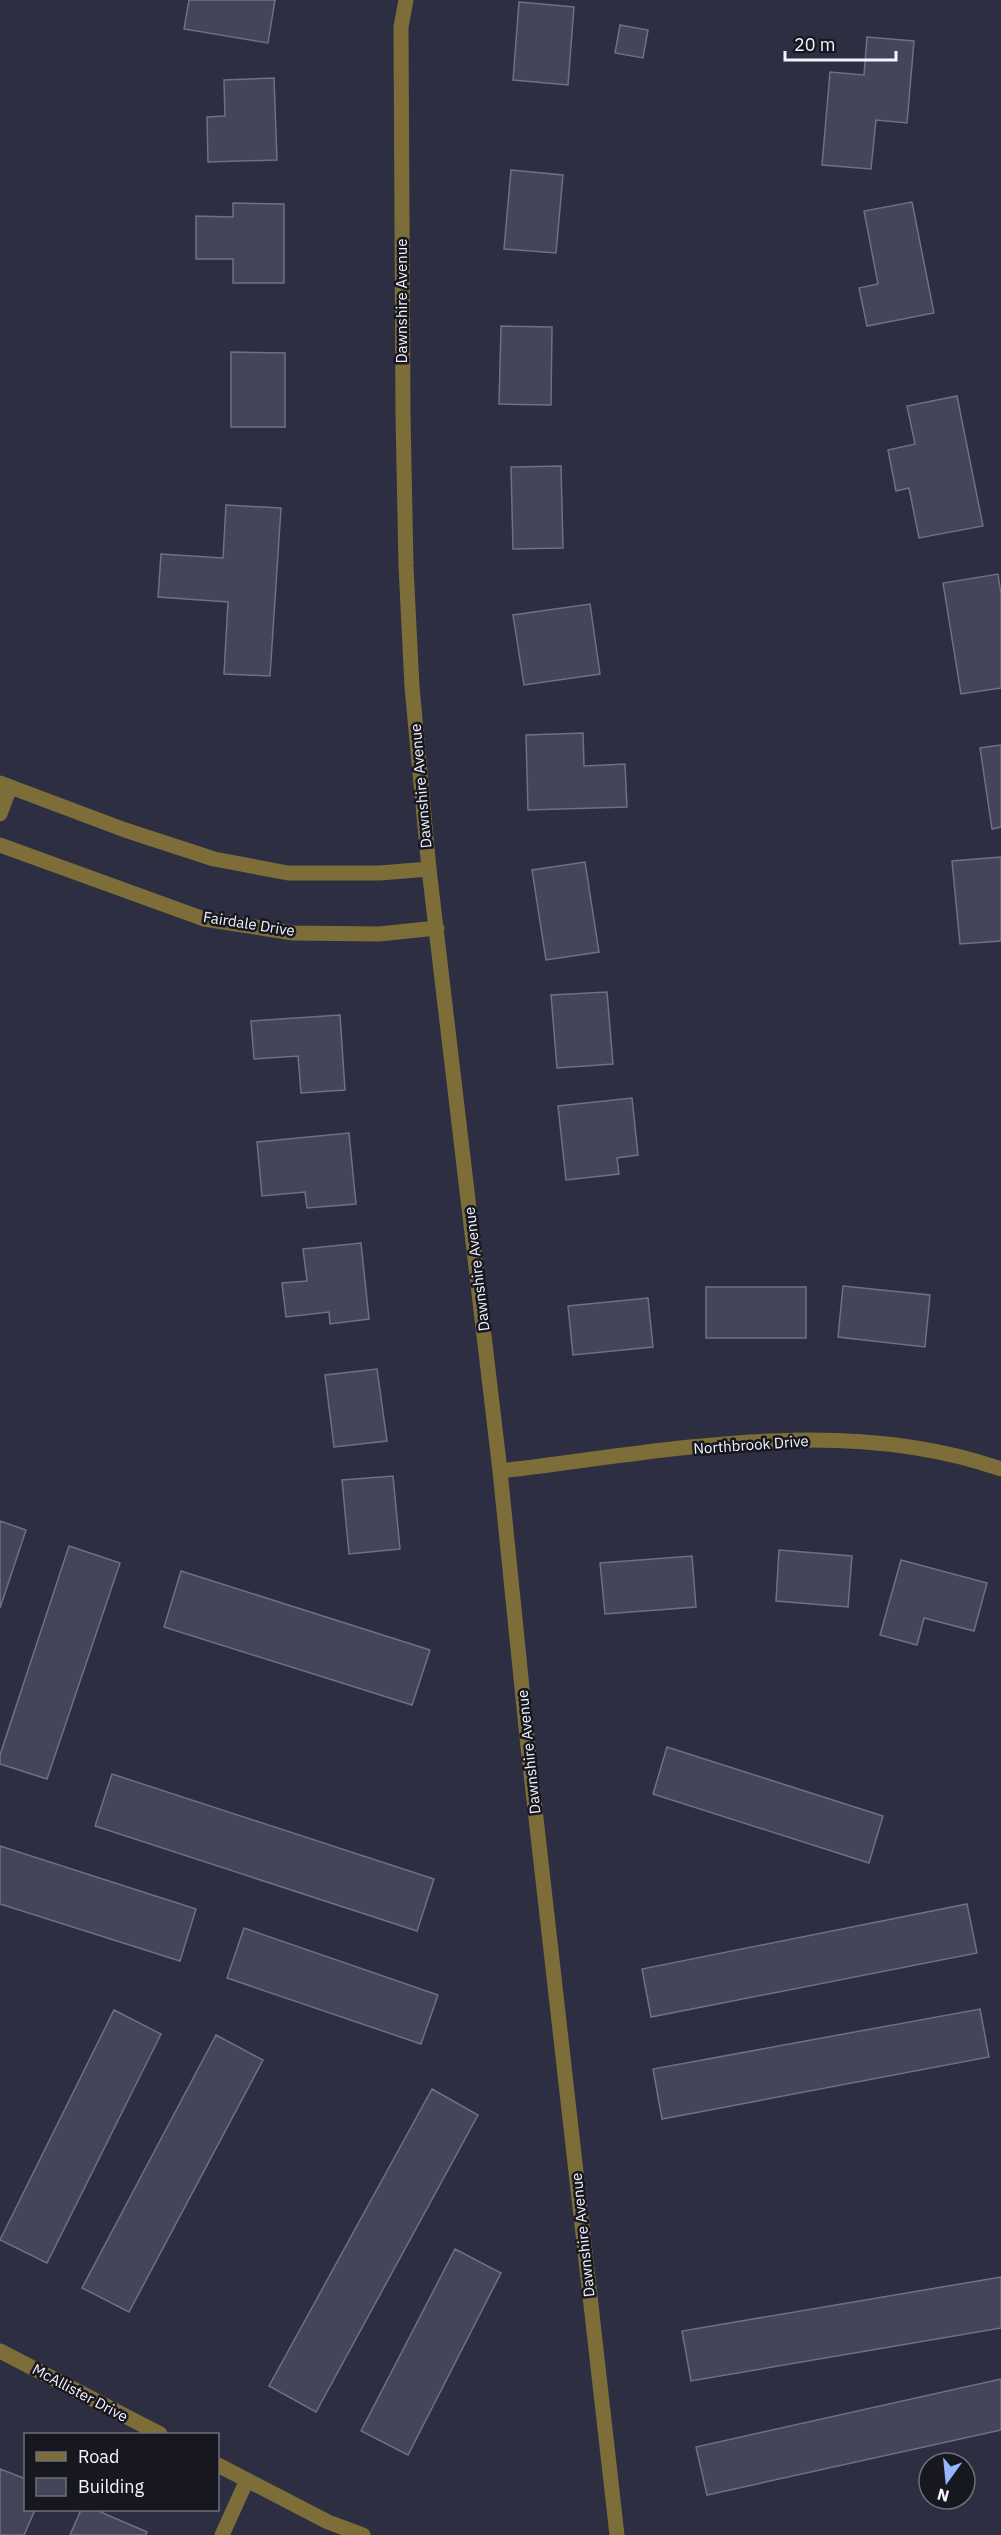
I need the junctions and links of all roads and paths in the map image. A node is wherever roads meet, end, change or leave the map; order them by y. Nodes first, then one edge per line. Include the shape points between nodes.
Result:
1 (406, 0) edge
2 (5, 785) edge
3 (0, 814) edge
4 (0, 845) edge
5 (429, 868) junction
6 (437, 928) junction
7 (1001, 1469) edge
8 (500, 1471) junction
9 (0, 2351) edge
10 (158, 2433) edge
11 (219, 2466) edge
12 (247, 2480) junction
13 (222, 2535) edge
14 (363, 2535) edge
15 (617, 2535) edge

1 - 5 street, Dawnshire Avenue via 401,27 406,566 412,687
2 - 3 street
2 - 5 street via 214,859 288,873 380,873
4 - 6 street, Fairdale Drive via 204,919 292,933 379,934
5 - 6 street, Dawnshire Avenue
6 - 8 street, Dawnshire Avenue
7 - 8 street, Northbrook Drive via 950,1454 833,1440 725,1444
8 - 15 street, Dawnshire Avenue
9 - 10 street, McAllister Drive
11 - 12 street
12 - 13 street
12 - 14 street via 328,2522

